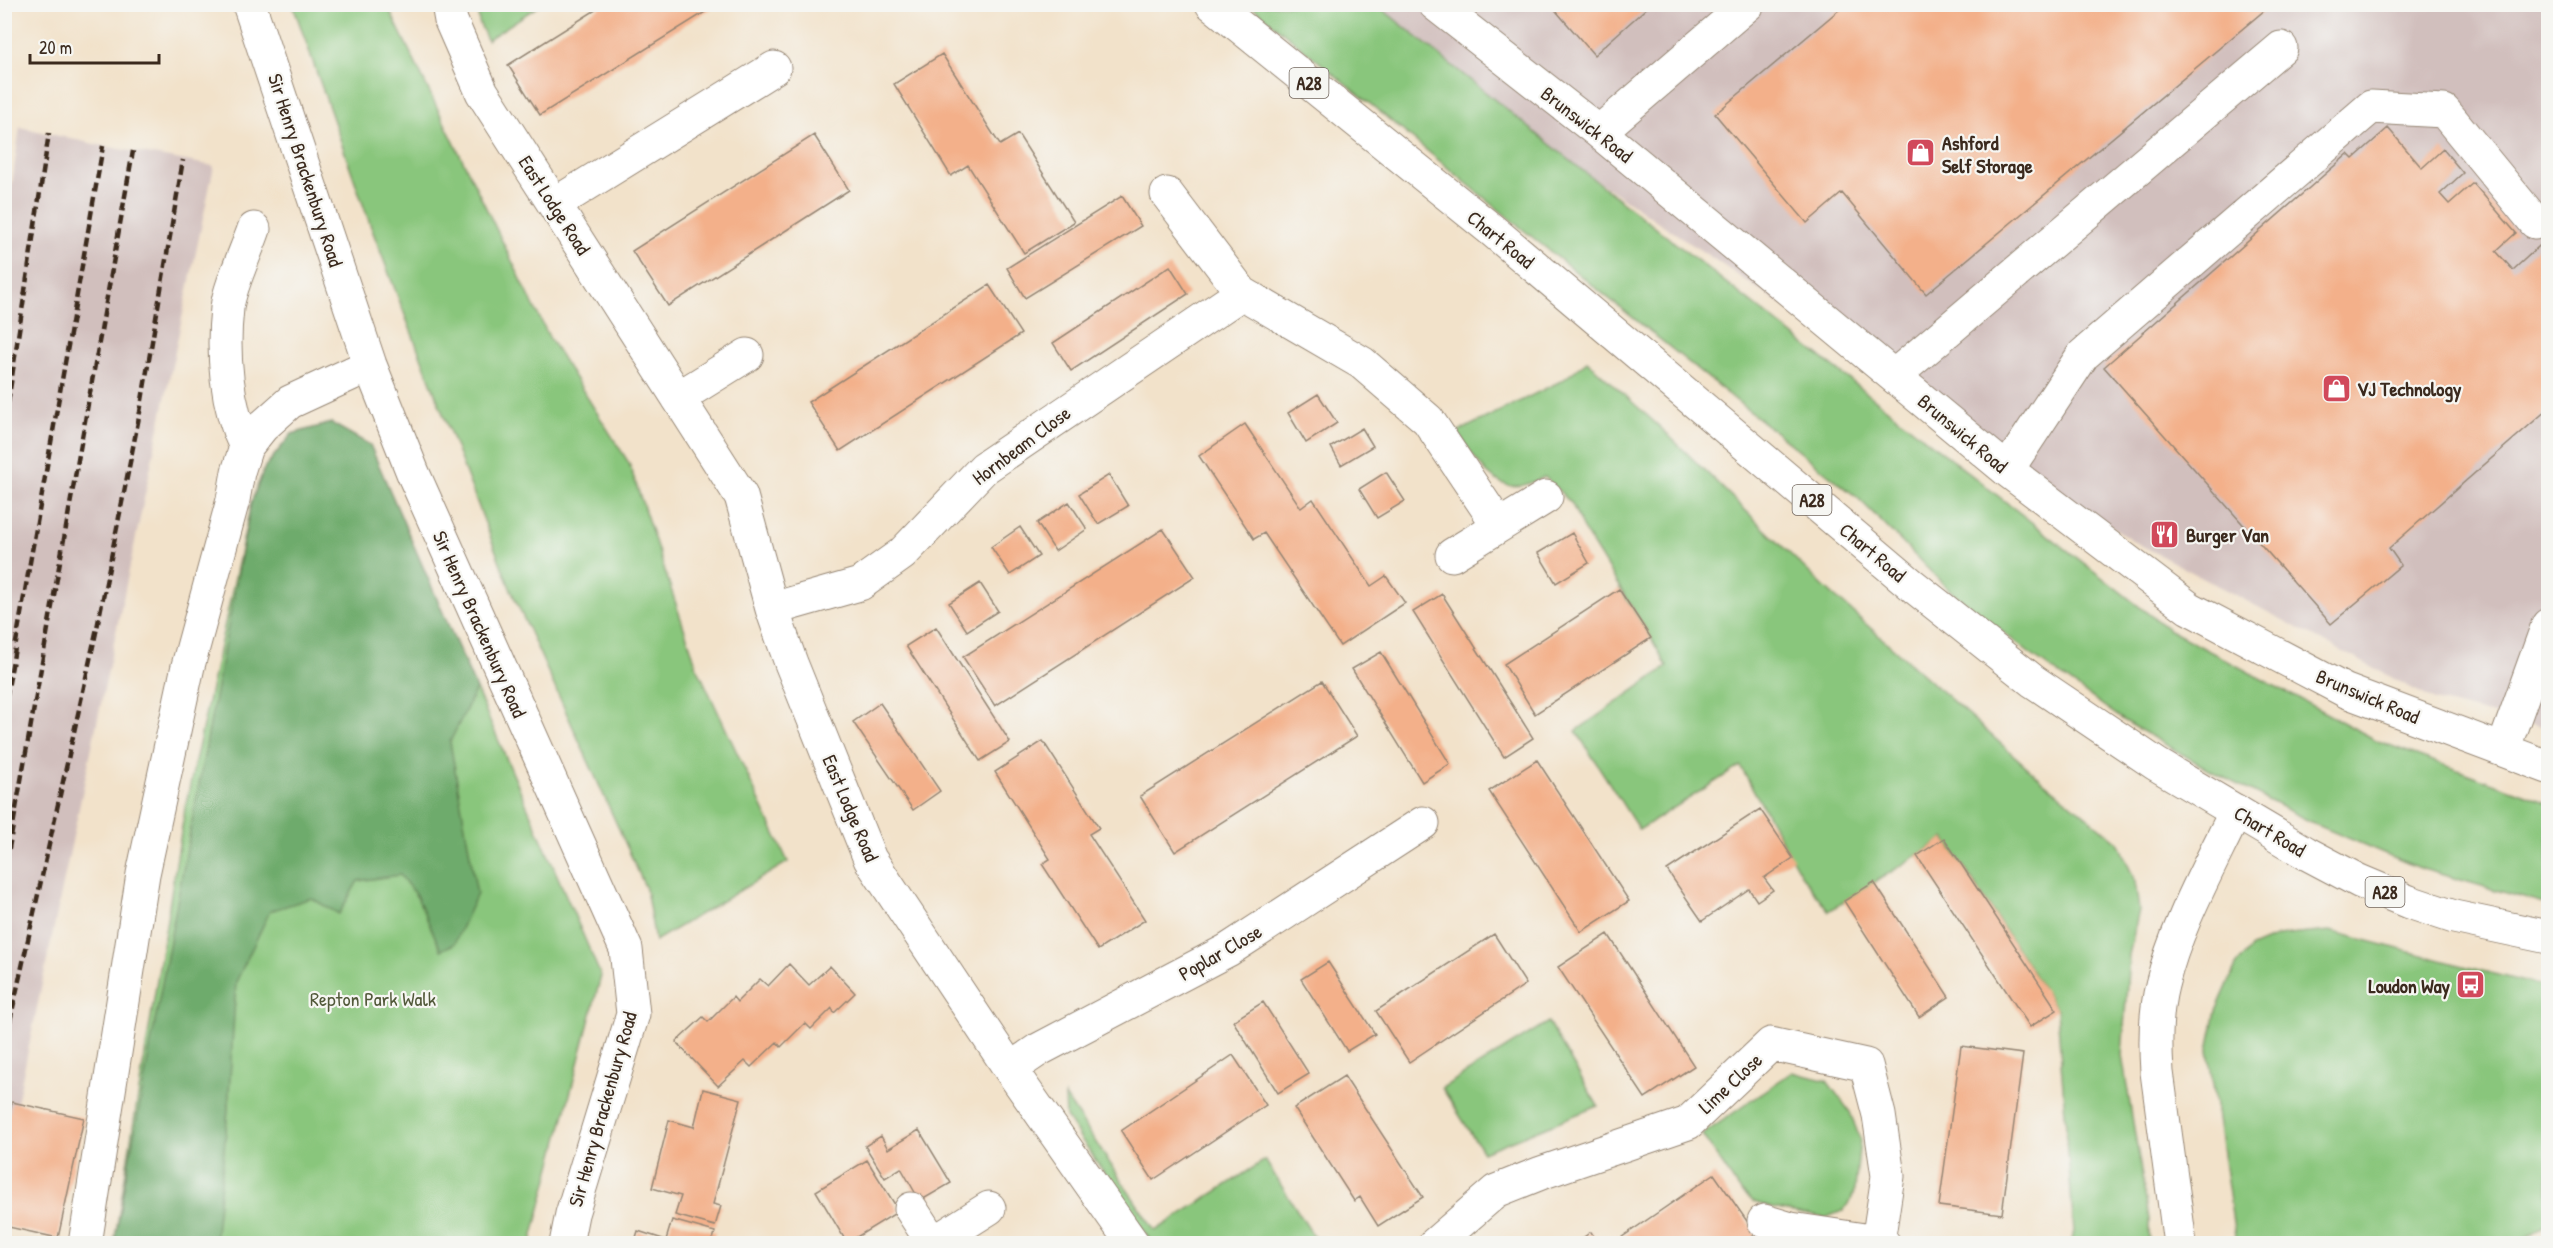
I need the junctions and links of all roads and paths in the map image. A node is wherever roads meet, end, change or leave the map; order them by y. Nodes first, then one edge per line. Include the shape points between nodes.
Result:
1 (249, 4) edge
2 (448, 4) edge
3 (1212, 4) edge
4 (1435, 4) edge
5 (1748, 4) edge
6 (2281, 48) dead end
7 (774, 68) dead end
8 (1599, 132) junction
9 (1167, 194) dead end
10 (555, 204) junction
11 (2535, 222) dead end
12 (254, 229) dead end
13 (1242, 293) junction
14 (747, 355) dead end
15 (370, 365) junction
16 (1894, 376) junction
17 (678, 398) junction
18 (246, 447) junction
19 (2007, 470) junction
20 (1546, 497) dead end
21 (1498, 526) junction
22 (1452, 555) dead end
23 (772, 609) junction
24 (2548, 625) edge
25 (2503, 750) junction
26 (2548, 767) edge
27 (2236, 811) junction
28 (1423, 823) dead end
29 (2548, 937) edge
30 (1010, 1069) junction
31 (989, 1208) dead end
32 (911, 1209) dead end
33 (1764, 1221) dead end
34 (933, 1243) edge
35 (1881, 1243) edge
36 (85, 1244) edge
37 (566, 1244) edge
38 (1132, 1244) edge
39 (1435, 1244) edge
40 (2180, 1244) edge

1 - 15 street, Sir Henry Brackenbury Road
2 - 10 street, East Lodge Road via 451,21 482,92
3 - 27 street, Chart Road / A28 via 1492,231 1912,585 2033,681 2156,764
4 - 8 street, Brunswick Road
5 - 8 street
6 - 16 street
7 - 10 street
8 - 16 street, Brunswick Road
9 - 13 street
10 - 17 street, East Lodge Road
11 - 19 street via 2444,111 2371,107 2083,355
12 - 18 street via 227,306 229,401
13 - 21 street via 1362,363 1428,420
13 - 23 street, Hornbeam Close via 984,468 902,554 860,584
14 - 17 street
15 - 18 street via 290,402
15 - 37 street, Sir Henry Brackenbury Road via 418,483 626,949 633,1014
16 - 19 street, Brunswick Road
17 - 23 street, East Lodge Road via 741,496
18 - 36 street via 188,666 143,874
19 - 25 street, Brunswick Road via 2189,608 2346,691
20 - 21 street
21 - 22 street
23 - 30 street, East Lodge Road via 870,859
24 - 25 street
25 - 26 street, Brunswick Road
27 - 29 street, Chart Road / A28 via 2359,881 2409,902 2497,928
27 - 40 street via 2174,945 2159,1003 2157,1072
28 - 30 street, Poplar Close via 1228,950 1038,1050
30 - 38 street, East Lodge Road
31 - 34 street
32 - 34 street
33 - 35 street
35 - 39 street, Lime Close via 1888,1176 1879,1115 1866,1065 1772,1044 1688,1123 1496,1191

